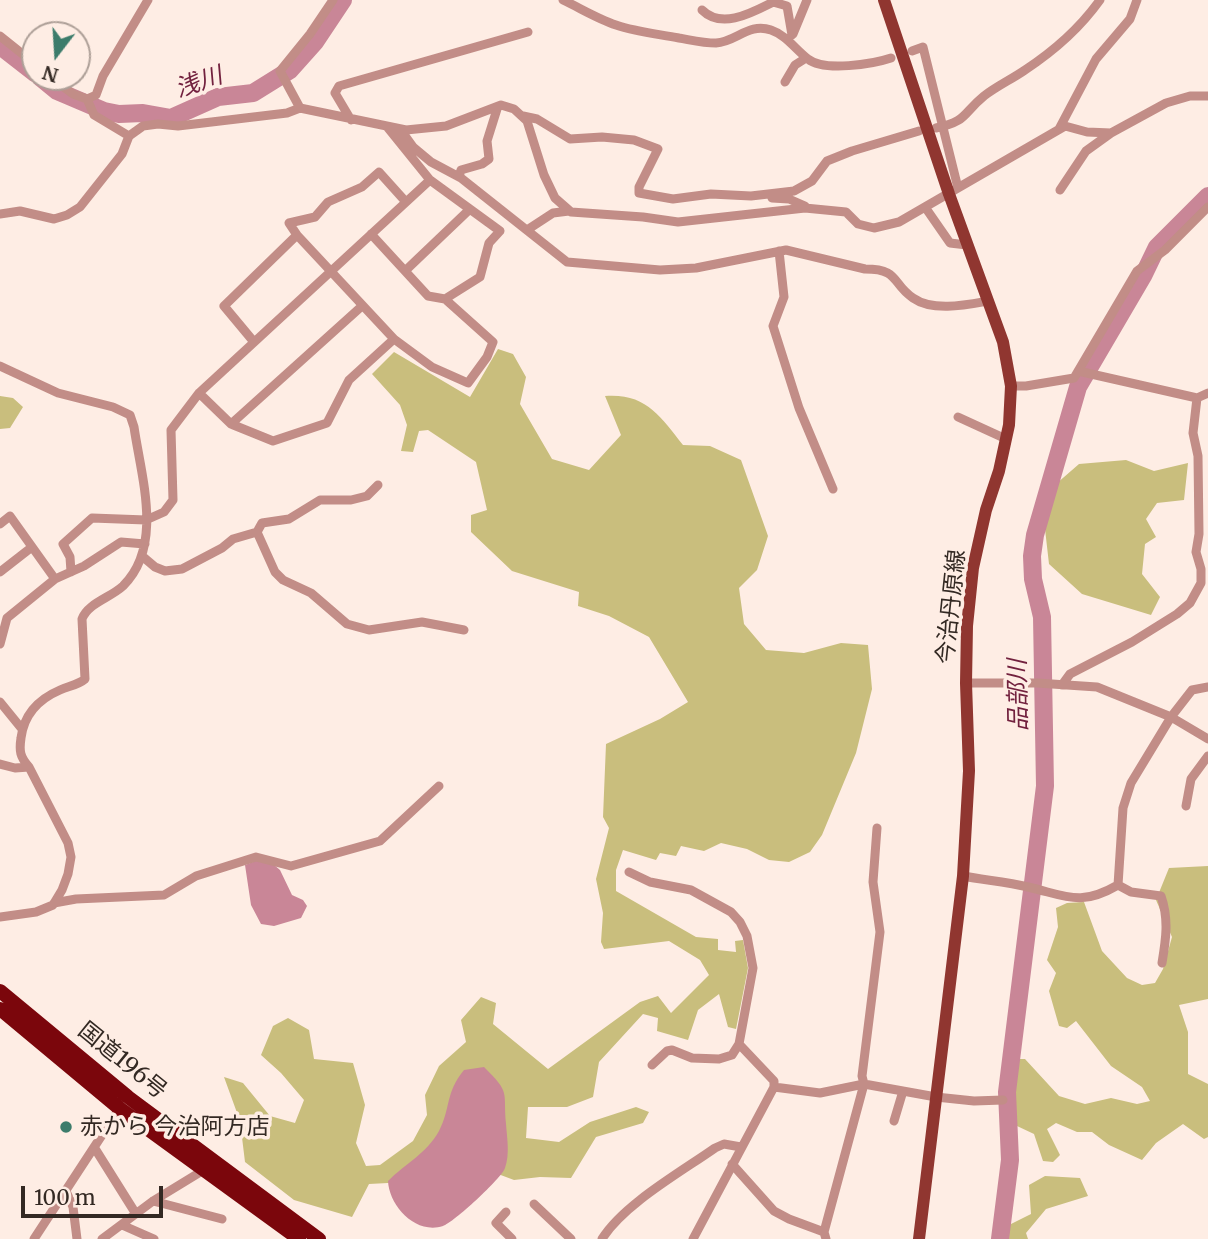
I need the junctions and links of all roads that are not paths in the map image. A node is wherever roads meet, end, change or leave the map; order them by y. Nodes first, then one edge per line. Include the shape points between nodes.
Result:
1 (148, 0) edge
2 (333, 0) edge
3 (563, 0) edge
4 (807, 0) edge
5 (884, 0) edge
6 (1100, 0) edge
7 (1137, 0) edge
8 (702, 10) dead end
9 (528, 32) dead end
10 (0, 36) edge
11 (791, 38) junction
12 (912, 51) dead end
13 (21, 53) edge
14 (806, 58) junction
15 (891, 58) dead end
16 (785, 82) dead end
17 (69, 91) edge
18 (1208, 96) edge
19 (87, 99) junction
20 (498, 106) junction
21 (300, 108) junction
22 (521, 116) junction
23 (351, 120) junction
24 (939, 127) junction
25 (388, 128) junction
26 (400, 129) junction
27 (1059, 130) junction
28 (919, 131) dead end
29 (1111, 133) junction
30 (130, 136) junction
31 (458, 177) junction
32 (430, 180) junction
33 (1060, 190) dead end
34 (953, 191) junction
35 (751, 196) junction
36 (406, 202) junction
37 (925, 207) junction
38 (1208, 207) edge
39 (470, 209) junction
40 (810, 209) junction
41 (569, 211) junction
42 (0, 214) edge
43 (527, 230) junction
44 (371, 234) junction
45 (297, 235) junction
46 (967, 245) junction
47 (779, 251) junction
48 (405, 271) junction
49 (330, 272) junction
50 (445, 299) junction
51 (988, 301) junction
52 (362, 306) junction
53 (394, 339) junction
54 (254, 342) junction
55 (0, 366) edge
56 (1078, 371) junction
57 (1010, 386) junction
58 (199, 393) junction
59 (1208, 393) edge
60 (1197, 398) junction
61 (958, 417) dead end
62 (231, 424) junction
63 (1006, 439) junction
64 (1203, 461) edge
65 (378, 485) dead end
66 (833, 489) dead end
67 (146, 520) junction
68 (0, 524) edge
69 (257, 532) junction
70 (145, 544) junction
71 (32, 547) junction
72 (142, 556) junction
73 (0, 572) edge
74 (71, 572) junction
75 (55, 579) junction
76 (1204, 583) edge
77 (4, 615) edge
78 (464, 630) dead end
79 (0, 644) edge
80 (966, 683) junction
81 (1062, 685) junction
82 (1208, 687) edge
83 (0, 702) edge
84 (1171, 717) junction
85 (22, 729) junction
86 (1208, 739) edge
87 (1208, 756) edge
88 (0, 764) edge
89 (29, 767) junction
90 (439, 786) dead end
91 (1186, 806) dead end
92 (877, 828) dead end
93 (629, 872) dead end
94 (963, 876) junction
95 (1118, 885) junction
96 (54, 903) junction
97 (0, 917) edge
98 (1162, 963) dead end
99 (0, 990) edge
100 (0, 1009) edge
101 (738, 1044) junction
102 (652, 1065) dead end
103 (864, 1084) junction
104 (774, 1087) junction
105 (903, 1091) junction
106 (936, 1097) junction
107 (1003, 1100) dead end
108 (124, 1102) junction
109 (894, 1121) dead end
110 (94, 1147) junction
111 (741, 1147) junction
112 (732, 1164) junction
113 (209, 1167) junction
114 (66, 1191) junction
115 (153, 1201) junction
116 (534, 1204) dead end
117 (506, 1212) dead end
118 (136, 1214) junction
119 (222, 1219) dead end
120 (122, 1225) junction
121 (825, 1236) edge
122 (34, 1239) edge
123 (77, 1239) edge
124 (102, 1239) edge
125 (154, 1239) edge
126 (299, 1239) edge
127 (319, 1239) edge
128 (512, 1239) edge
129 (571, 1239) edge
130 (603, 1239) edge
131 (693, 1239) edge
132 (919, 1239) edge

1 - 19 street via 96,95
2 - 21 street via 280,71
3 - 11 street via 639,31 717,43 753,27
4 - 11 street
5 - 34 main road, 今治丹原線
6 - 24 street via 1070,36 983,97 960,121
7 - 27 street via 1130,19 1096,59
8 - 11 street via 726,19 774,2 787,6
9 - 23 street via 339,86 335,93
10 - 13 street
11 - 14 street
12 - 24 street via 923,47
14 - 15 street via 837,66
14 - 16 street via 795,65
17 - 19 street
18 - 29 street via 1166,103
19 - 30 street via 94,116
20 - 22 street via 514,109
20 - 26 street via 446,126
20 - 31 street via 487,141 489,159 461,170
21 - 23 street
21 - 30 street via 178,126 143,126
22 - 35 street via 537,119 570,139 634,140 658,149 639,192 673,199 711,194
22 - 41 street via 527,121 555,198
23 - 25 street
24 - 34 street
25 - 26 street
25 - 32 street
26 - 31 street via 431,162
27 - 29 street via 1065,126
27 - 34 street
28 - 35 street via 827,161 812,181 794,191
29 - 33 street via 1086,151
30 - 42 street via 122,154 80,207 67,215 54,219 20,211
31 - 43 street
32 - 36 street
32 - 39 street
34 - 37 street
34 - 46 main road, 今治丹原線
35 - 40 street via 789,199
36 - 44 street
36 - 45 street via 379,172 362,187 328,202 315,217 289,223
37 - 40 street via 899,222 874,228 858,224 846,212
37 - 46 street via 950,243
38 - 56 street via 1137,271
39 - 48 street
39 - 50 street via 500,230 489,243 480,278
40 - 41 street via 677,222
41 - 43 street via 553,213
43 - 47 street via 567,262 615,268 696,268
44 - 48 street
44 - 49 street
45 - 49 street
45 - 54 street via 224,306
46 - 51 main road, 今治丹原線
47 - 51 street via 878,269 893,275 911,297 925,304
47 - 66 street via 784,297 773,326 799,408
48 - 50 street via 428,296
49 - 52 street
49 - 54 street
50 - 53 street via 493,342 468,383 432,367
51 - 57 main road, 今治丹原線 via 1003,342
52 - 53 street
52 - 62 street
53 - 62 street via 349,380 327,423 273,441
54 - 58 street
55 - 67 street via 58,393 130,415
56 - 57 street via 1074,378
56 - 60 street
57 - 63 main road, 今治丹原線
58 - 62 street
58 - 67 street via 172,430 173,500 164,512
59 - 60 street
60 - 64 street via 1192,433
61 - 63 street
63 - 80 main road, 今治丹原線 via 973,568
64 - 76 street via 1196,552
65 - 69 street via 367,496 320,500 289,519 262,523
67 - 70 street
67 - 74 street via 92,519 62,544 70,557
68 - 71 street via 10,516
69 - 72 street via 182,569 165,571
69 - 78 street via 275,572 311,593 347,624 369,630 422,622
70 - 72 street
70 - 74 street via 121,542
71 - 73 street
71 - 75 street
72 - 85 street via 123,586 85,611 85,679 41,700
74 - 75 street
75 - 77 street
76 - 81 street via 1177,614 1070,674
77 - 79 street
80 - 81 street
80 - 94 main road, 今治丹原線 via 969,771
81 - 84 street via 1097,687
82 - 84 street via 1192,690
83 - 85 street
84 - 86 street
84 - 95 street via 1131,783 1123,808
85 - 89 street via 19,749
87 - 91 street via 1191,779
88 - 89 street
89 - 96 street via 71,857
90 - 96 street via 380,841 291,866 256,858 196,876 164,895
92 - 103 street via 873,882 880,932
93 - 101 street via 650,882 691,890 740,922 753,968
94 - 95 street via 1069,899
94 - 106 main road, 今治丹原線
95 - 98 street via 1131,892 1161,896 1167,912
96 - 97 street via 36,912
99 - 108 highway, 国道196号
100 - 108 highway, 国道196号
101 - 102 street via 732,1055 719,1059 692,1058 672,1050
101 - 104 street via 774,1081
103 - 104 street via 820,1093
103 - 105 street
103 - 121 street
104 - 111 street
105 - 106 street
105 - 109 street
106 - 107 street
106 - 132 main road, 今治丹原線
108 - 110 street
108 - 113 highway, 国道196号
110 - 114 street
110 - 118 street
111 - 112 street
111 - 130 street via 724,1144 715,1148 612,1224
112 - 121 street via 774,1211
112 - 131 street
113 - 115 street
113 - 126 highway, 国道196号
113 - 127 highway, 国道196号
114 - 122 street
114 - 123 street
115 - 118 street
115 - 119 street
116 - 129 street
117 - 128 street via 496,1223
118 - 120 street
120 - 124 street
120 - 125 street

